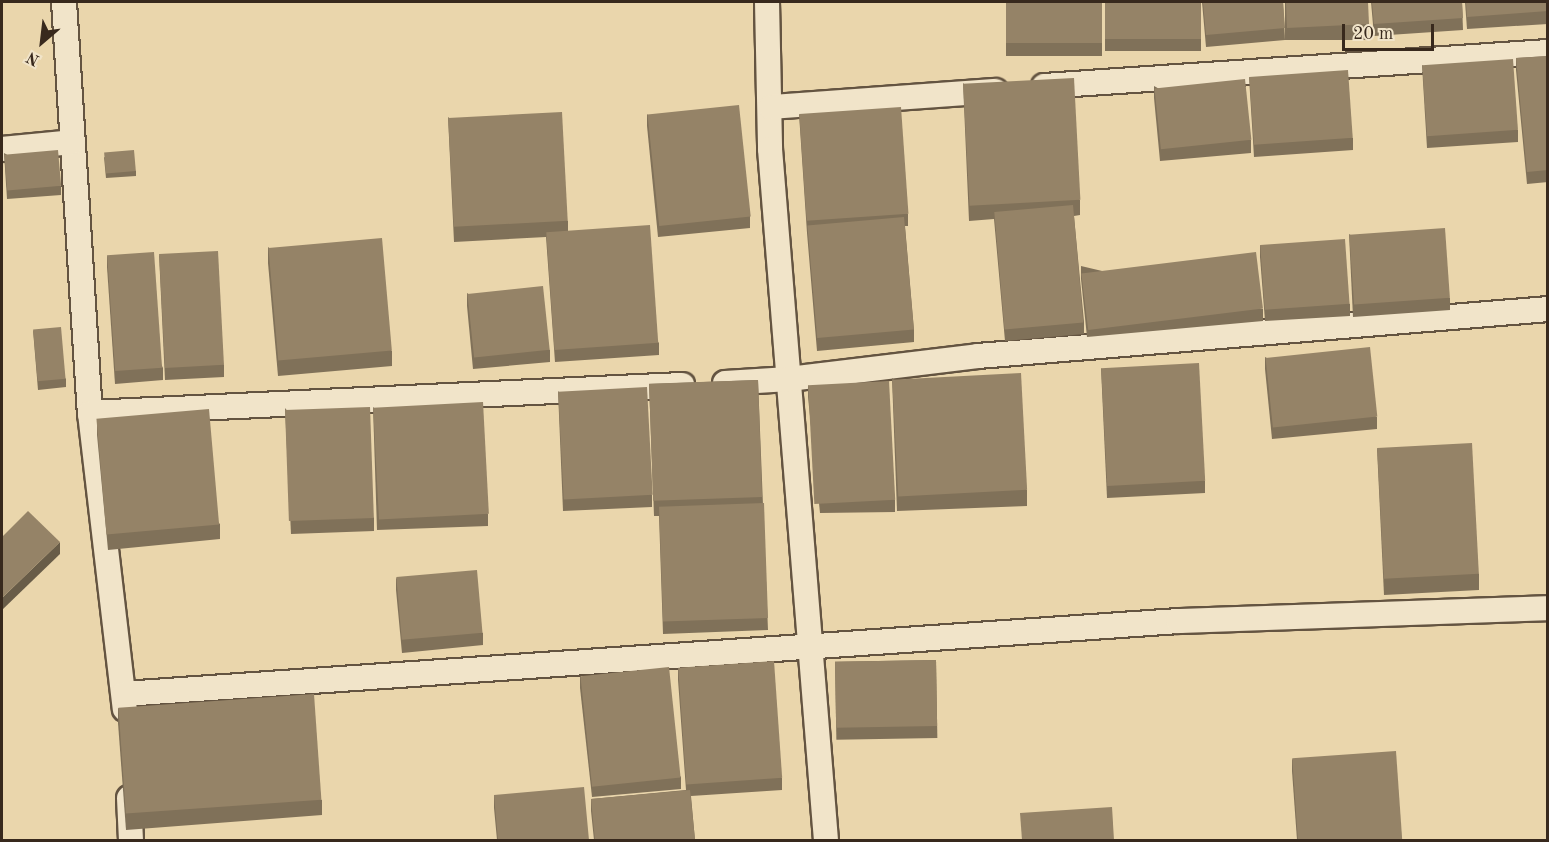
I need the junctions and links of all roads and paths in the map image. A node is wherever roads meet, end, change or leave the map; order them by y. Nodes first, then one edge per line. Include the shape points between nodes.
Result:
1 (64, 2) edge
2 (767, 2) edge
3 (1548, 52) edge
4 (771, 106) junction
5 (73, 142) junction
6 (2, 148) edge
7 (1548, 309) edge
8 (789, 380) junction
9 (90, 413) junction
10 (1548, 608) edge
11 (810, 646) junction
12 (124, 694) junction
13 (126, 728) edge
14 (128, 773) edge
15 (131, 840) edge
16 (826, 840) edge

1 - 5 street
2 - 4 street
3 - 4 street
4 - 8 street via 770,149
5 - 6 street
5 - 9 street
7 - 8 street via 978,356
8 - 9 street
8 - 11 street
9 - 12 street
10 - 11 street via 1178,621
11 - 12 street
11 - 16 street
12 - 13 street
14 - 15 street

